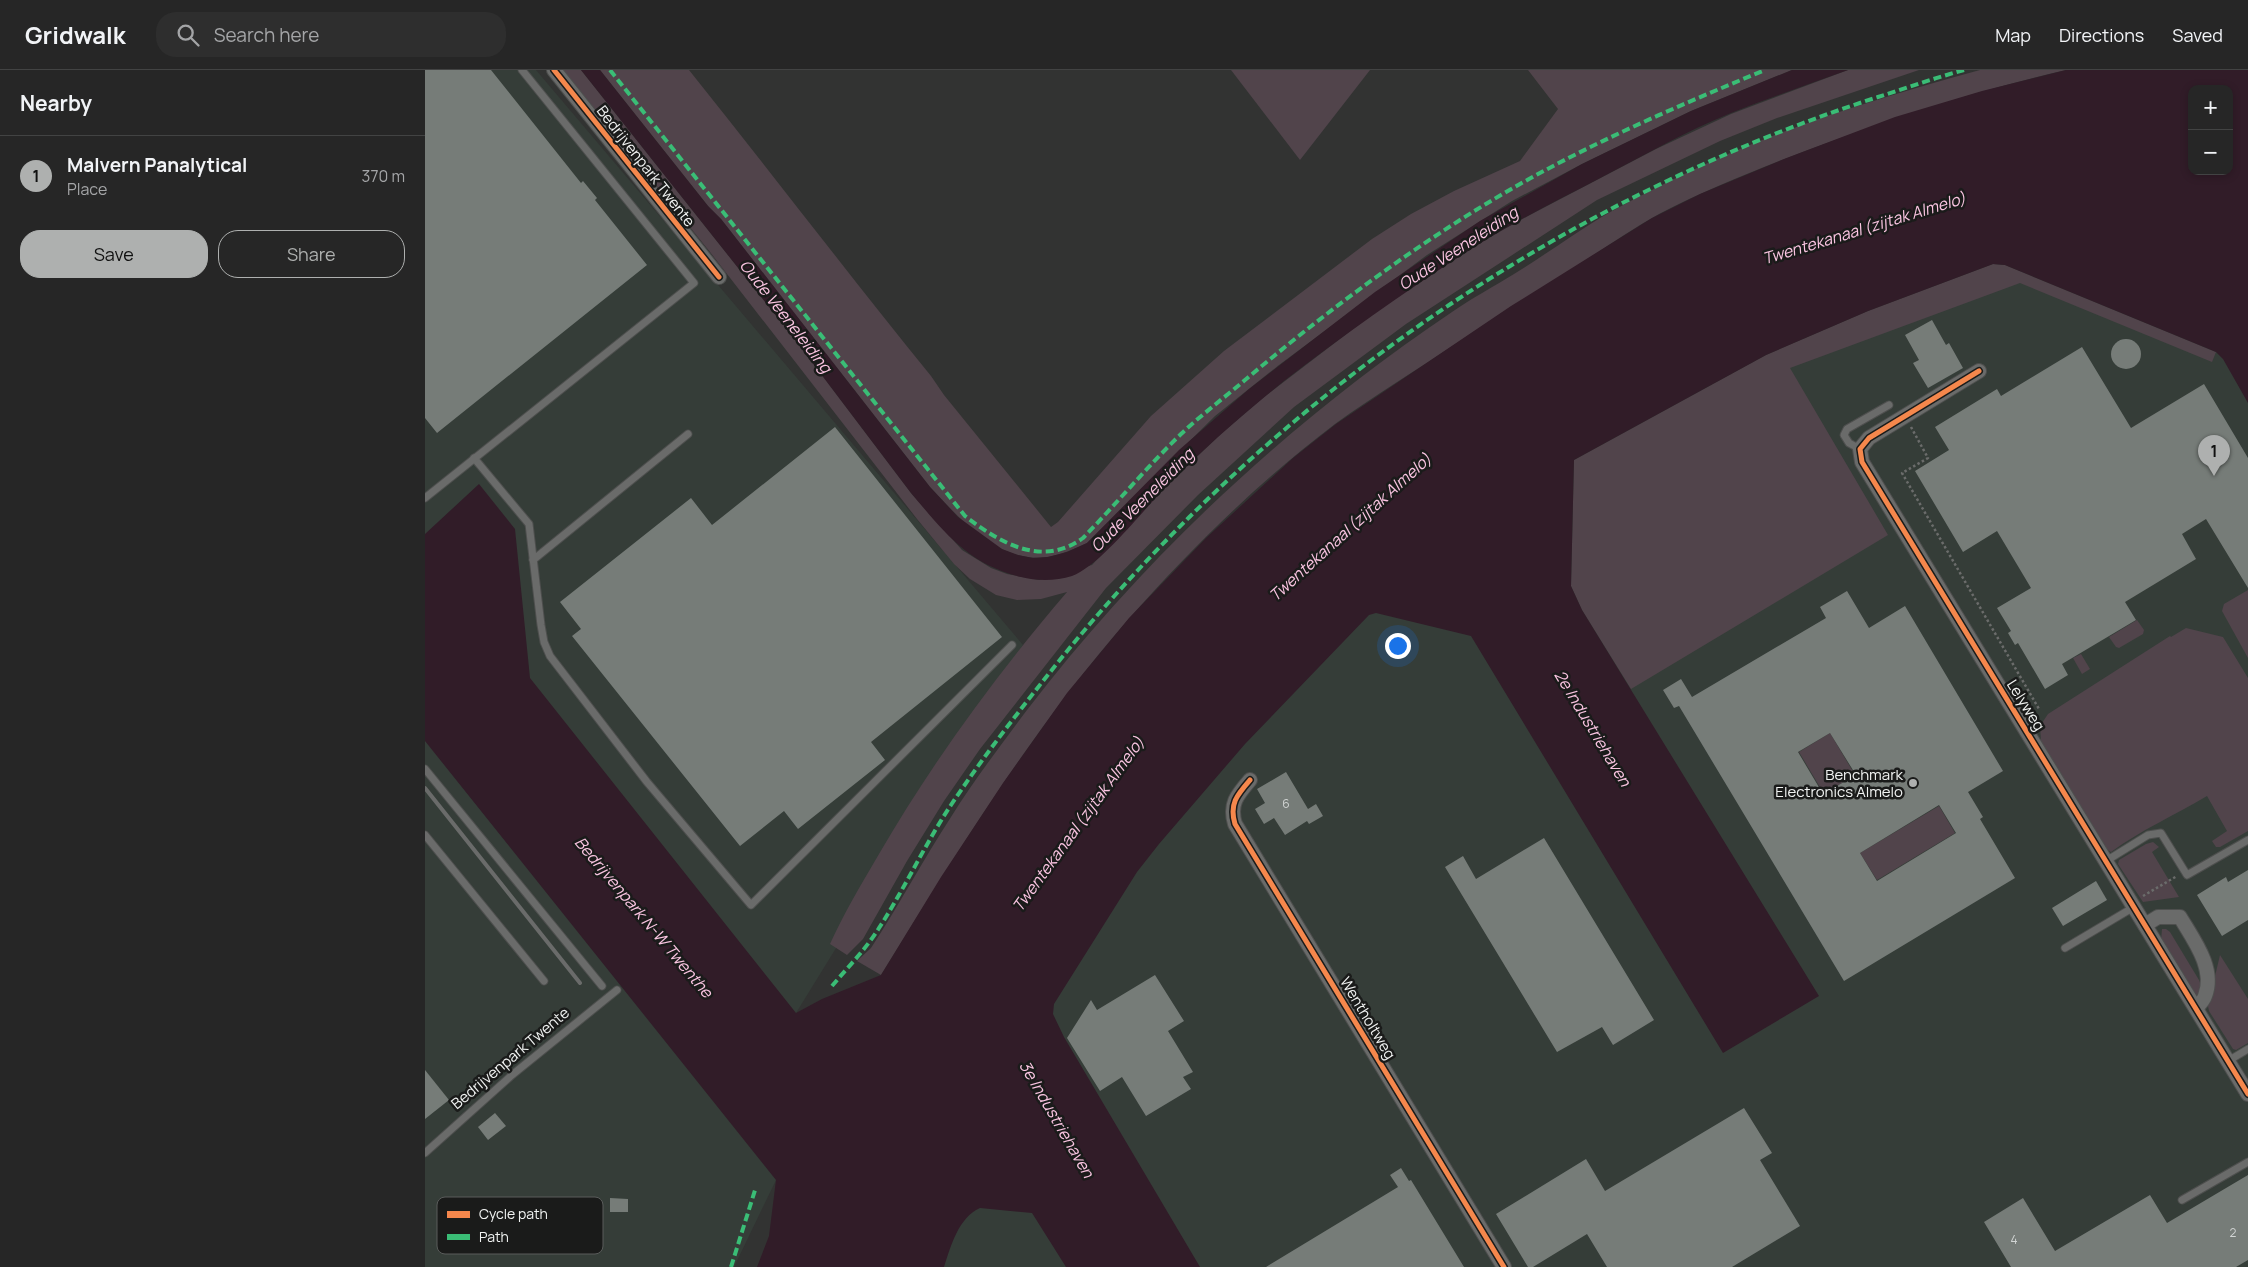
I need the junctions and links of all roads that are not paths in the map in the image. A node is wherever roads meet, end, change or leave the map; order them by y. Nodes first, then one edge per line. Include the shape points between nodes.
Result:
1 (523, 70) edge
2 (554, 70) edge
3 (719, 277) dead end
4 (1979, 371) dead end
5 (1889, 404) dead end
6 (688, 434) dead end
7 (1860, 449) junction
8 (474, 458) junction
9 (425, 498) edge
10 (533, 560) junction
11 (1012, 646) dead end
12 (425, 769) edge
13 (1250, 780) dead end
14 (425, 835) edge
15 (2248, 840) edge
16 (2106, 861) junction
17 (2133, 905) junction
18 (2145, 924) junction
19 (2065, 948) dead end
20 (543, 981) dead end
21 (602, 986) dead end
22 (617, 990) dead end
23 (2196, 1008) junction
24 (2248, 1049) edge
25 (2228, 1061) junction
26 (2248, 1094) edge
27 (425, 1153) edge
28 (2248, 1162) edge
29 (2182, 1200) dead end
30 (1504, 1267) edge

1 - 8 lane via 694,283
2 - 3 street, Bedrijvenpark Twente
4 - 7 street via 1869,438
5 - 7 lane via 1847,429 1844,435 1849,443
6 - 10 lane
7 - 16 street, Lelyweg via 1861,462
8 - 9 lane
8 - 10 lane via 526,518 531,530
10 - 11 lane via 544,642 551,656 647,782 751,905
12 - 21 lane
13 - 30 street, Wentholtweg via 1237,796 1231,812 1235,824
14 - 20 lane
15 - 16 lane via 2187,875 2161,833 2148,835
16 - 17 street, Lelyweg
17 - 18 street, Lelyweg
17 - 19 lane
18 - 23 street, Lelyweg
18 - 23 street via 2158,917 2180,917 2205,959 2205,997
22 - 27 lane, Bedrijvenpark Twente via 512,1075
23 - 25 street, Lelyweg
24 - 25 lane
25 - 26 street, Lelyweg
28 - 29 lane

